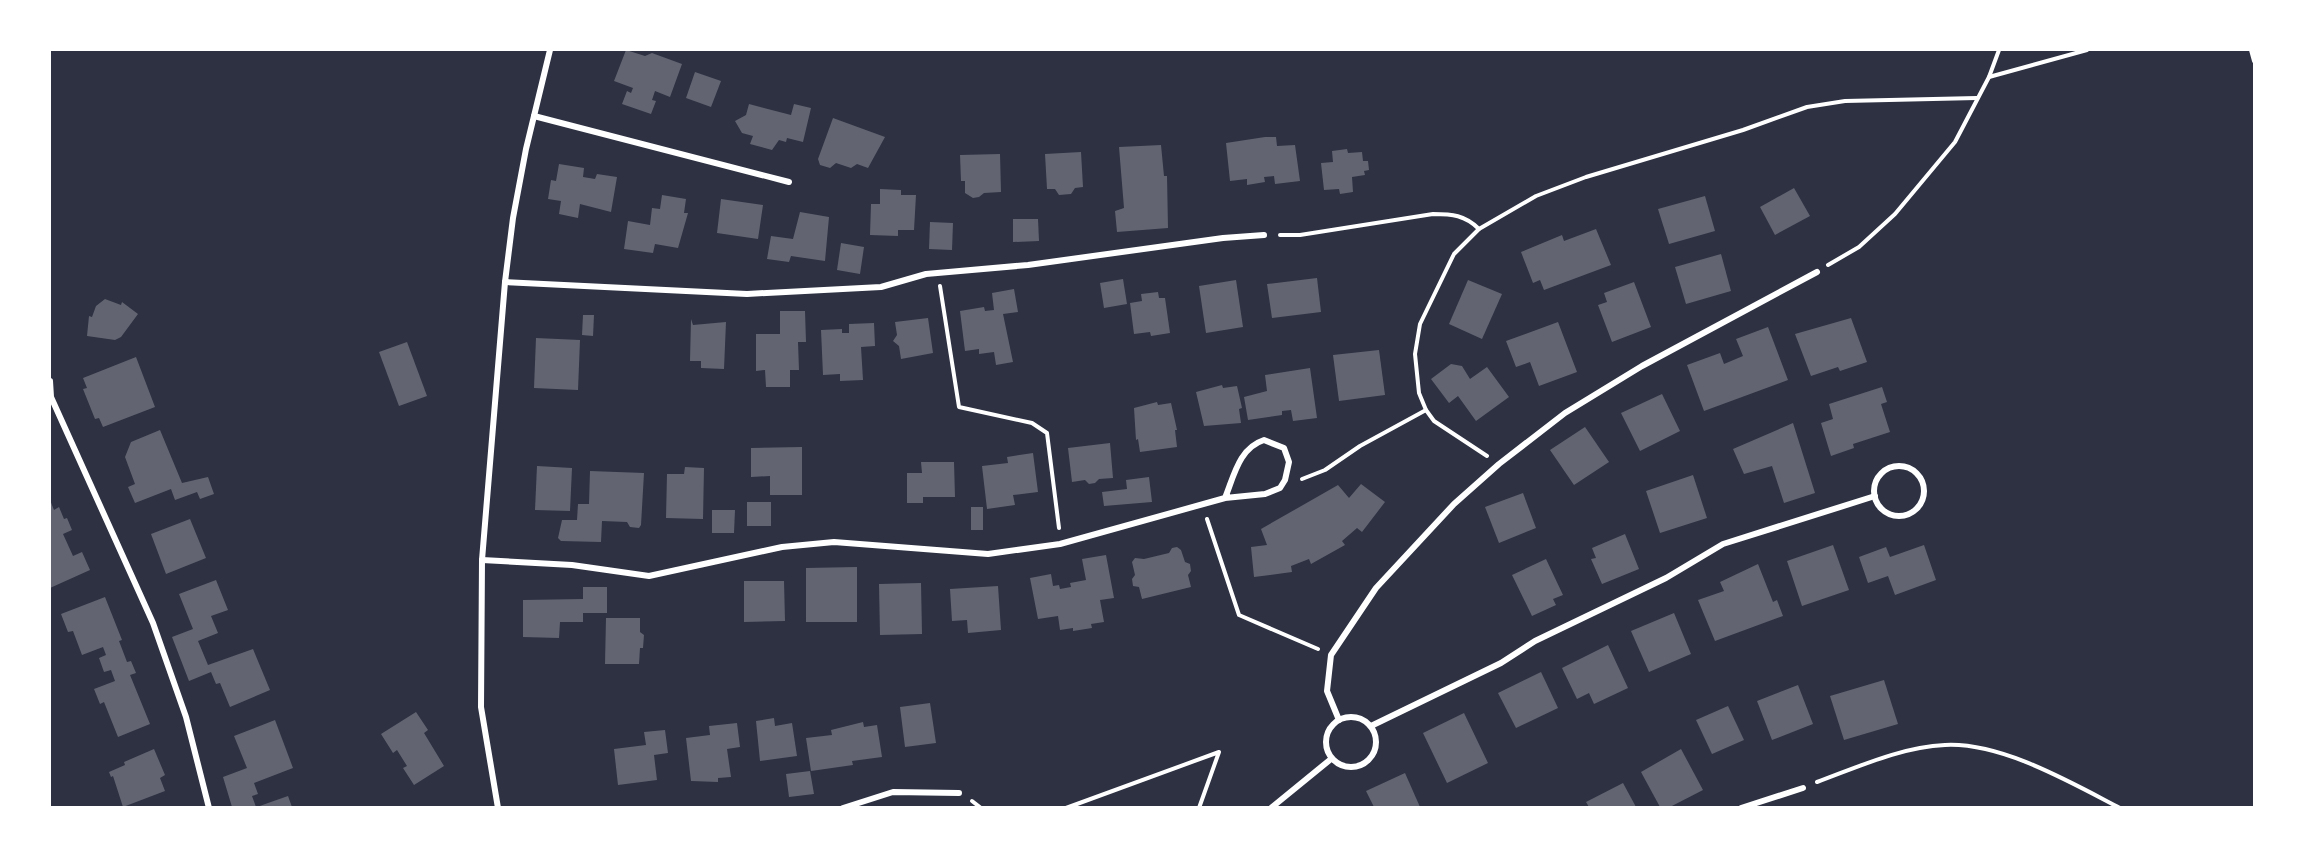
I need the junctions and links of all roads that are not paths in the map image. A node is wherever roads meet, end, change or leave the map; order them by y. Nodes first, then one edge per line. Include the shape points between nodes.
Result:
1 (550, 50) edge
2 (534, 116) junction
3 (789, 182) dead end
4 (1264, 236) road end
5 (1817, 272) road end
6 (504, 282) junction
7 (50, 381) edge
8 (1875, 496) junction
9 (1225, 498) junction
10 (482, 560) junction
11 (1339, 720) junction
12 (1371, 726) junction
13 (1332, 759) junction
14 (1803, 788) road end
15 (958, 793) dead end
16 (209, 807) edge
17 (498, 807) edge
18 (843, 807) edge
19 (1271, 807) edge
20 (1741, 807) edge

1 - 2 street
2 - 3 street
2 - 6 street
4 - 6 street via 926,274 881,287 747,294
5 - 11 street via 1642,366 1565,413 1454,504 1377,588 1331,655 1327,691
6 - 10 street
7 - 16 street via 51,397 153,623 186,717
8 - 8 street via 1889,514 1912,513 1924,493 1922,481 1915,472 1892,467 1875,484
8 - 12 street via 1723,544 1666,578
9 - 9 street via 1265,494 1280,488 1289,462 1284,448 1264,440 1253,443 1242,457
9 - 10 street via 1060,544 988,554 834,543 782,548 649,576 572,565
10 - 17 street via 481,707
11 - 12 street via 1351,716
11 - 13 street via 1330,726 1325,739 1326,751
12 - 13 street via 1377,740 1375,753 1366,764 1354,768 1340,766
13 - 19 street
14 - 20 street
15 - 18 street via 893,792

